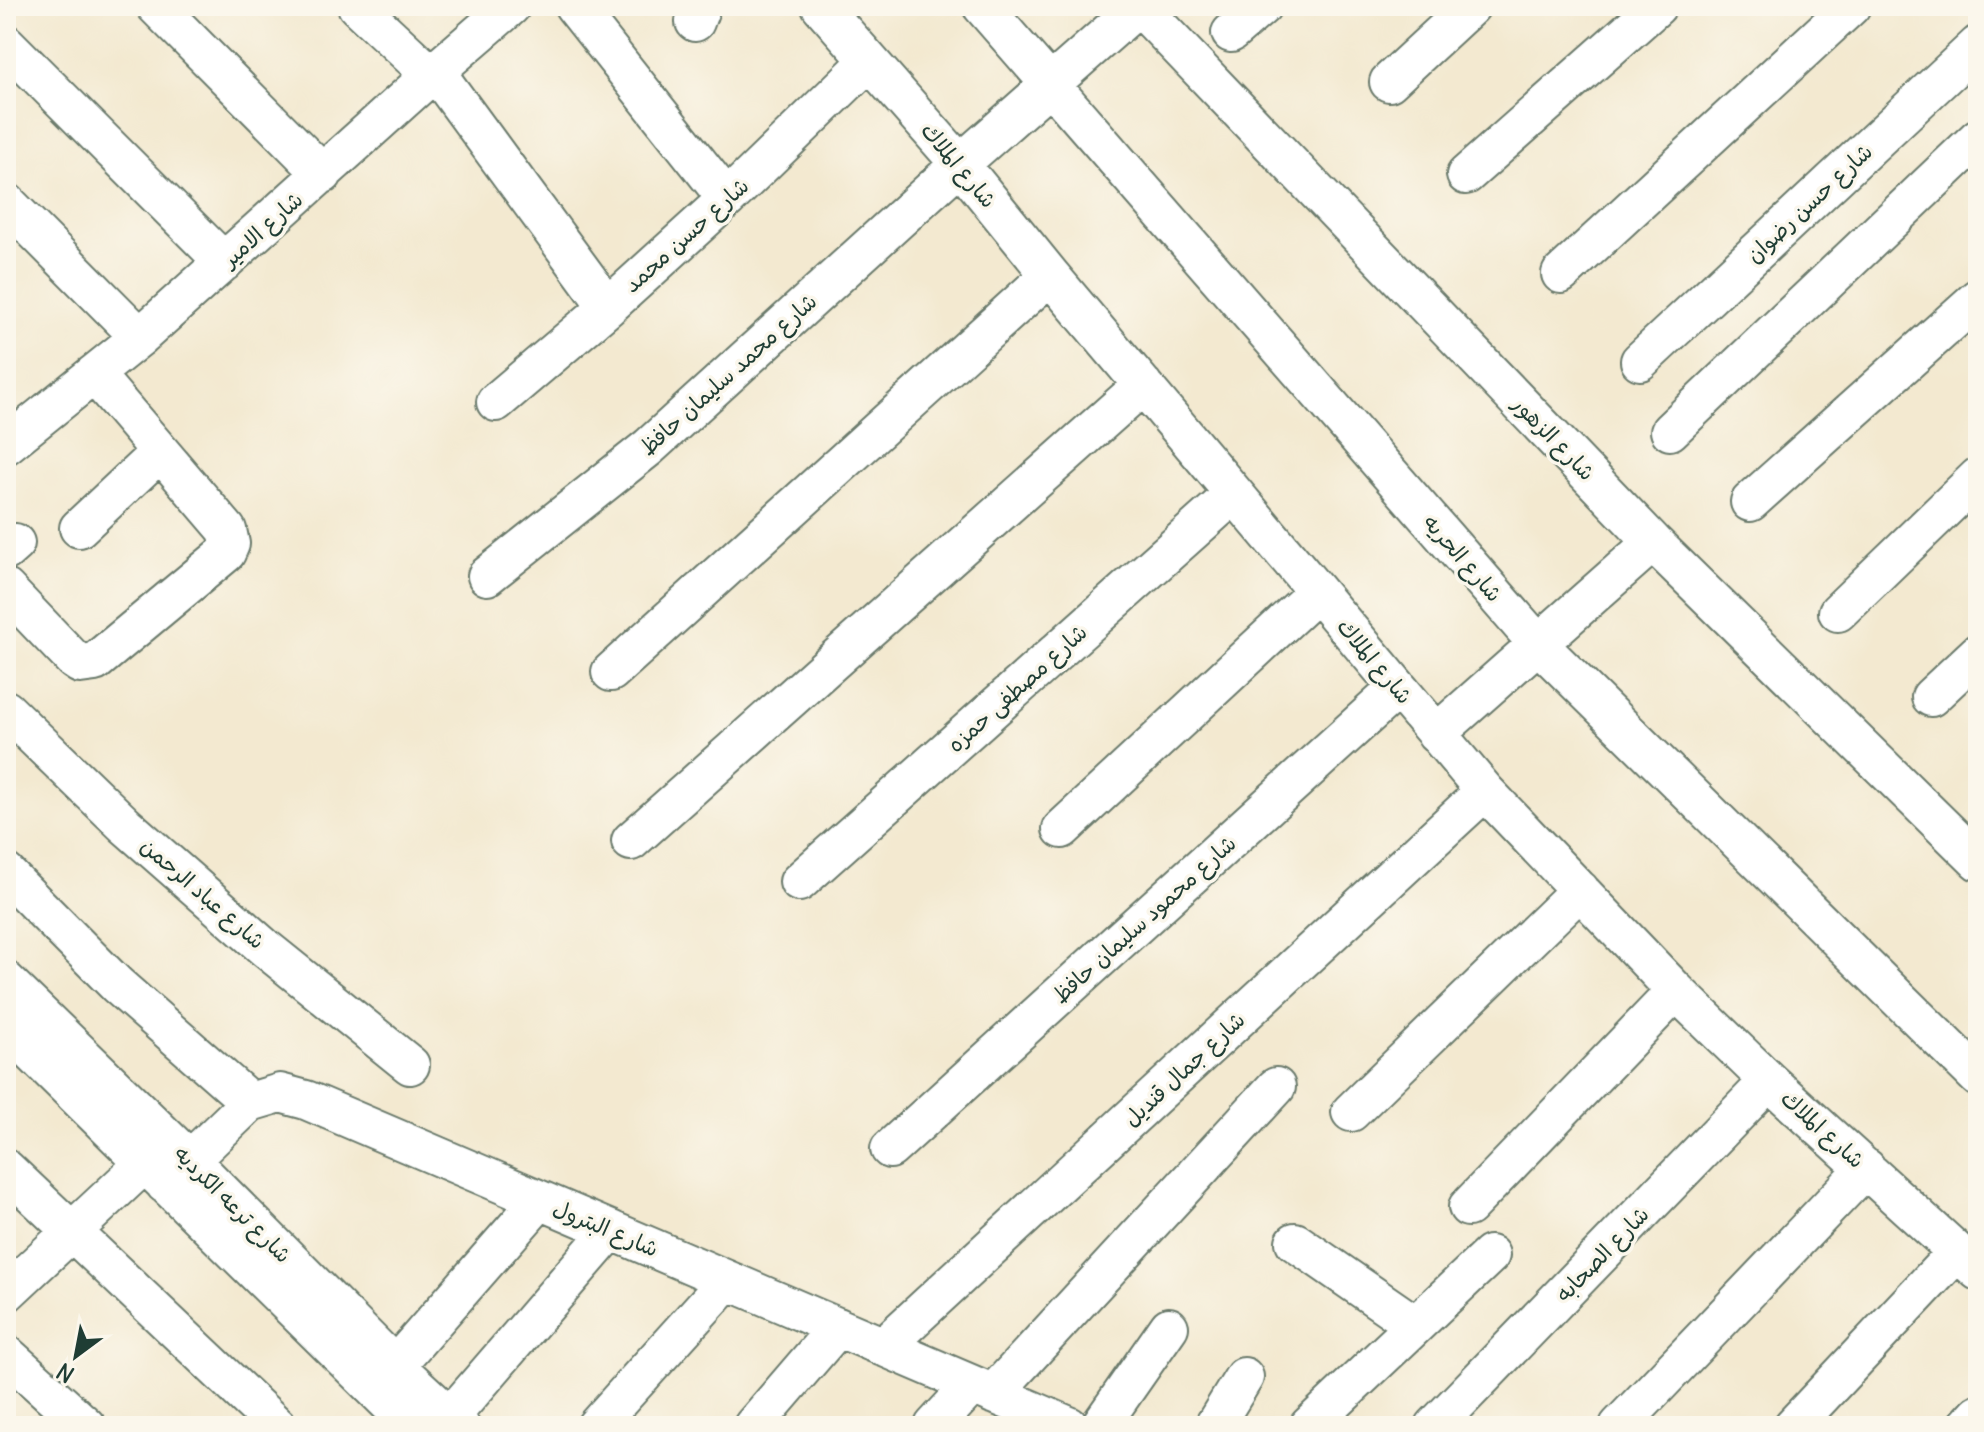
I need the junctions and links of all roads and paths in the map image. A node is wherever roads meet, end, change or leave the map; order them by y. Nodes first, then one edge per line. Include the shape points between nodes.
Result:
1 (156, 6) edge
2 (357, 6) edge
3 (511, 6) edge
4 (574, 6) edge
5 (821, 6) edge
6 (982, 6) edge
7 (1139, 6) edge
8 (1262, 6) edge
9 (1471, 6) edge
10 (1657, 6) edge
11 (1851, 6) edge
12 (1231, 33) dead end
13 (6, 44) edge
14 (1978, 45) edge
15 (869, 61) junction
16 (433, 73) junction
17 (1389, 82) dead end
18 (1049, 85) junction
19 (1978, 138) edge
20 (960, 164) junction
21 (323, 174) junction
22 (1466, 175) dead end
23 (727, 199) junction
24 (6, 202) edge
25 (224, 262) junction
26 (1561, 274) dead end
27 (1050, 275) junction
28 (1978, 298) edge
29 (608, 307) junction
30 (140, 337) junction
31 (1640, 361) dead end
32 (94, 374) junction
33 (1143, 385) junction
34 (496, 402) dead end
35 (1670, 431) dead end
36 (6, 445) edge
37 (160, 452) junction
38 (1978, 477) edge
39 (1234, 494) junction
40 (1750, 502) dead end
41 (79, 528) dead end
42 (1653, 542) junction
43 (487, 576) dead end
44 (6, 589) edge
45 (1317, 592) junction
46 (1838, 612) dead end
47 (1538, 644) junction
48 (1978, 653) edge
49 (611, 672) dead end
50 (1398, 688) junction
51 (1931, 697) dead end
52 (6, 710) edge
53 (1436, 734) junction
54 (1485, 791) junction
55 (1062, 829) dead end
56 (631, 841) dead end
57 (1978, 861) edge
58 (6, 873) edge
59 (799, 882) dead end
60 (1580, 890) junction
61 (6, 981) edge
62 (1676, 991) junction
63 (6, 1027) edge
64 (410, 1065) dead end
65 (1978, 1077) edge
66 (1769, 1081) junction
67 (1276, 1087) dead end
68 (250, 1102) junction
69 (1351, 1112) dead end
70 (890, 1149) dead end
71 (1866, 1168) junction
72 (6, 1169) edge
73 (166, 1169) junction
74 (540, 1200) junction
75 (1468, 1207) dead end
76 (611, 1230) junction
77 (72, 1232) junction
78 (1295, 1242) dead end
79 (1490, 1255) dead end
80 (1968, 1261) edge
81 (727, 1281) junction
82 (6, 1293) edge
83 (1415, 1325) junction
84 (838, 1327) junction
85 (1169, 1327) dead end
86 (883, 1347) junction
87 (6, 1354) edge
88 (385, 1376) junction
89 (1244, 1377) dead end
90 (982, 1389) junction
91 (1978, 1414) edge
92 (455, 1422) edge
93 (86, 1426) edge
94 (277, 1426) edge
95 (412, 1426) edge
96 (596, 1426) edge
97 (753, 1426) edge
98 (934, 1426) edge
99 (1069, 1426) edge
100 (1100, 1426) edge
101 (1214, 1426) edge
102 (1309, 1426) edge
103 (1435, 1426) edge
104 (1619, 1426) edge
105 (1793, 1426) edge
106 (1967, 1426) edge

1 - 21 street
2 - 16 street
3 - 16 street, شارع الامير
4 - 23 street
5 - 15 street, شارع الملاك
6 - 18 street, شارع الحريه
7 - 18 street, شارع محمد سليمان حافظ
7 - 42 street, شارع الزهور
8 - 12 street
9 - 17 street
10 - 22 street
11 - 26 street
13 - 25 street
14 - 31 street, شارع حسن رضوان
15 - 20 street, شارع الملاك
15 - 23 street, شارع حسن محمد
16 - 21 street, شارع الامير
16 - 29 street
18 - 20 street, شارع محمد سليمان حافظ
18 - 47 street, شارع الحريه
19 - 35 street
20 - 27 street, شارع الملاك
20 - 43 street, شارع محمد سليمان حافظ via 649,447
21 - 25 street, شارع الامير
23 - 29 street, شارع حسن محمد
24 - 30 street
25 - 30 street, شارع الامير
27 - 33 street, شارع الملاك
27 - 49 street
28 - 40 street
29 - 34 street, شارع حسن محمد
30 - 32 street, شارع الامير
32 - 36 street, شارع الامير
32 - 37 street
33 - 39 street, شارع الملاك
33 - 56 street
37 - 41 street
37 - 44 street via 227,530 226,553 87,664 74,660
38 - 46 street
39 - 45 street, شارع الملاك
39 - 59 street, شارع مصطفى حمزه
42 - 47 street
42 - 57 street, شارع الزهور
45 - 50 street, شارع الملاك
45 - 55 street
47 - 53 street
47 - 65 street, شارع الحريه
48 - 51 street
50 - 53 street, شارع الملاك
50 - 70 street, شارع محمود سليمان حافظ
52 - 64 street, شارع عباد الرحمن via 253,938
53 - 54 street, شارع الملاك
54 - 60 street, شارع الملاك
54 - 86 street, شارع جمال قنديل
58 - 68 street via 117,985
60 - 62 street, شارع الملاك
60 - 69 street
61 - 73 street, شارع ترعه الكرديه
62 - 66 street, شارع الملاك
62 - 75 street
63 - 73 street, شارع ترعه الكرديه
66 - 71 street, شارع الملاك
66 - 103 street, شارع الصحابه
67 - 90 street
68 - 73 street
68 - 74 street, شارع البترول via 280,1093 306,1100
71 - 80 street, شارع الملاك
71 - 104 street
72 - 77 street
73 - 77 street
73 - 88 street, شارع ترعه الكرديه
74 - 76 street, شارع البترول
74 - 88 street
76 - 81 street, شارع البترول
76 - 92 street
77 - 82 street
77 - 94 street
78 - 83 street
79 - 83 street
80 - 105 street
81 - 84 street, شارع البترول
81 - 96 street
83 - 102 street
84 - 86 street, شارع البترول
84 - 97 street
85 - 100 street
86 - 90 street, شارع البترول
87 - 93 street
88 - 92 street, شارع ترعه الكرديه
88 - 95 street, شارع ترعه الكرديه
89 - 101 street
90 - 98 street
90 - 99 street, شارع البترول
91 - 106 street

